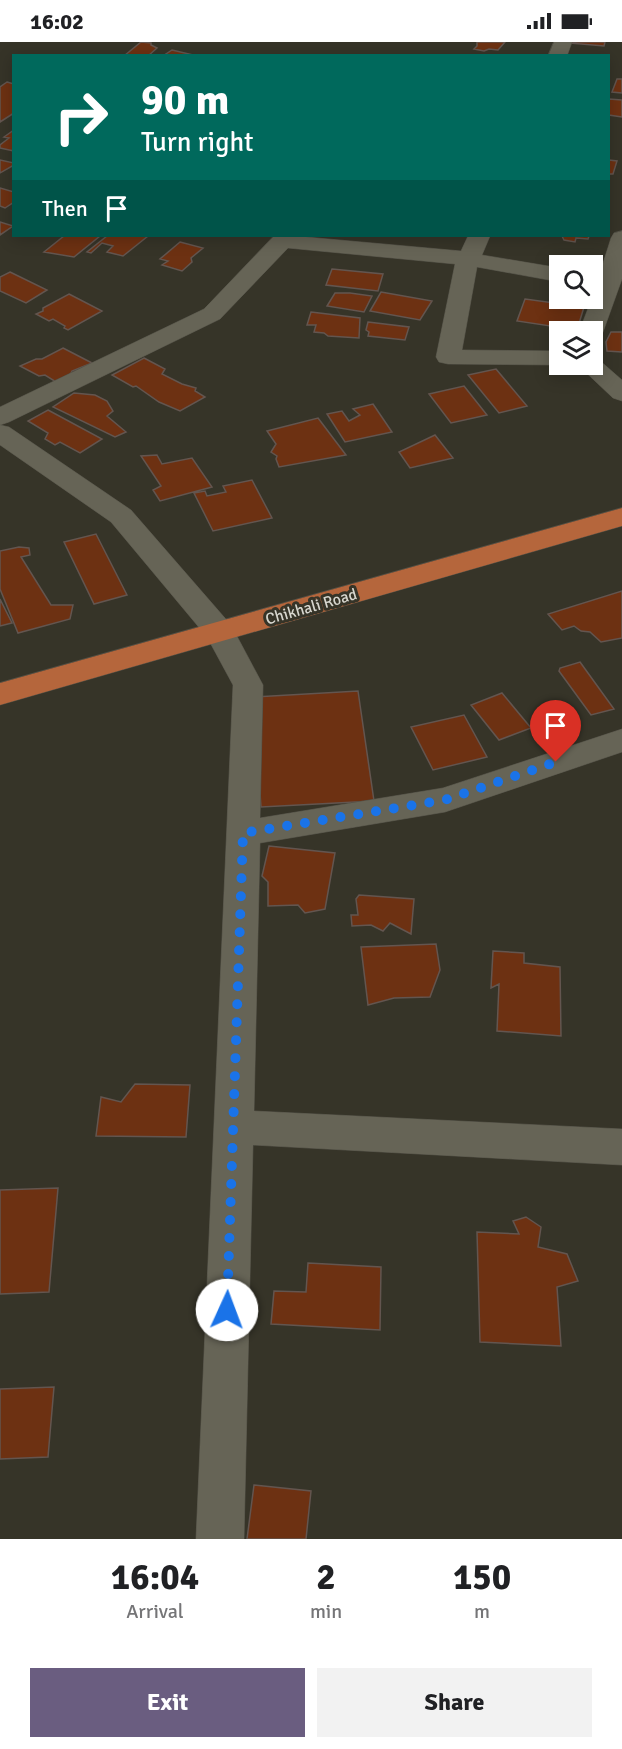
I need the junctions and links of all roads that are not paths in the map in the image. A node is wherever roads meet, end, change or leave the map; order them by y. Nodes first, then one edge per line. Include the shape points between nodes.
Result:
1 (479, 237) edge
2 (622, 238) edge
3 (469, 259) junction
4 (549, 273) edge
5 (603, 278) edge
6 (549, 358) edge
7 (602, 375) edge
8 (622, 393) edge
9 (0, 417) edge
10 (0, 433) edge
11 (622, 517) edge
12 (220, 632) junction
13 (0, 694) edge
14 (622, 740) edge
15 (243, 833) junction
16 (232, 1127) junction
17 (622, 1147) edge
18 (220, 1539) edge

1 - 3 street
2 - 5 street
3 - 4 street
3 - 6 street via 448,357
3 - 9 street via 282,241 212,314
7 - 8 street
10 - 12 street via 122,516
11 - 12 highway, Chikhali Road
12 - 13 highway, Chikhali Road
12 - 15 street via 248,685
14 - 15 street via 445,800
15 - 16 street
16 - 17 street
16 - 18 street

